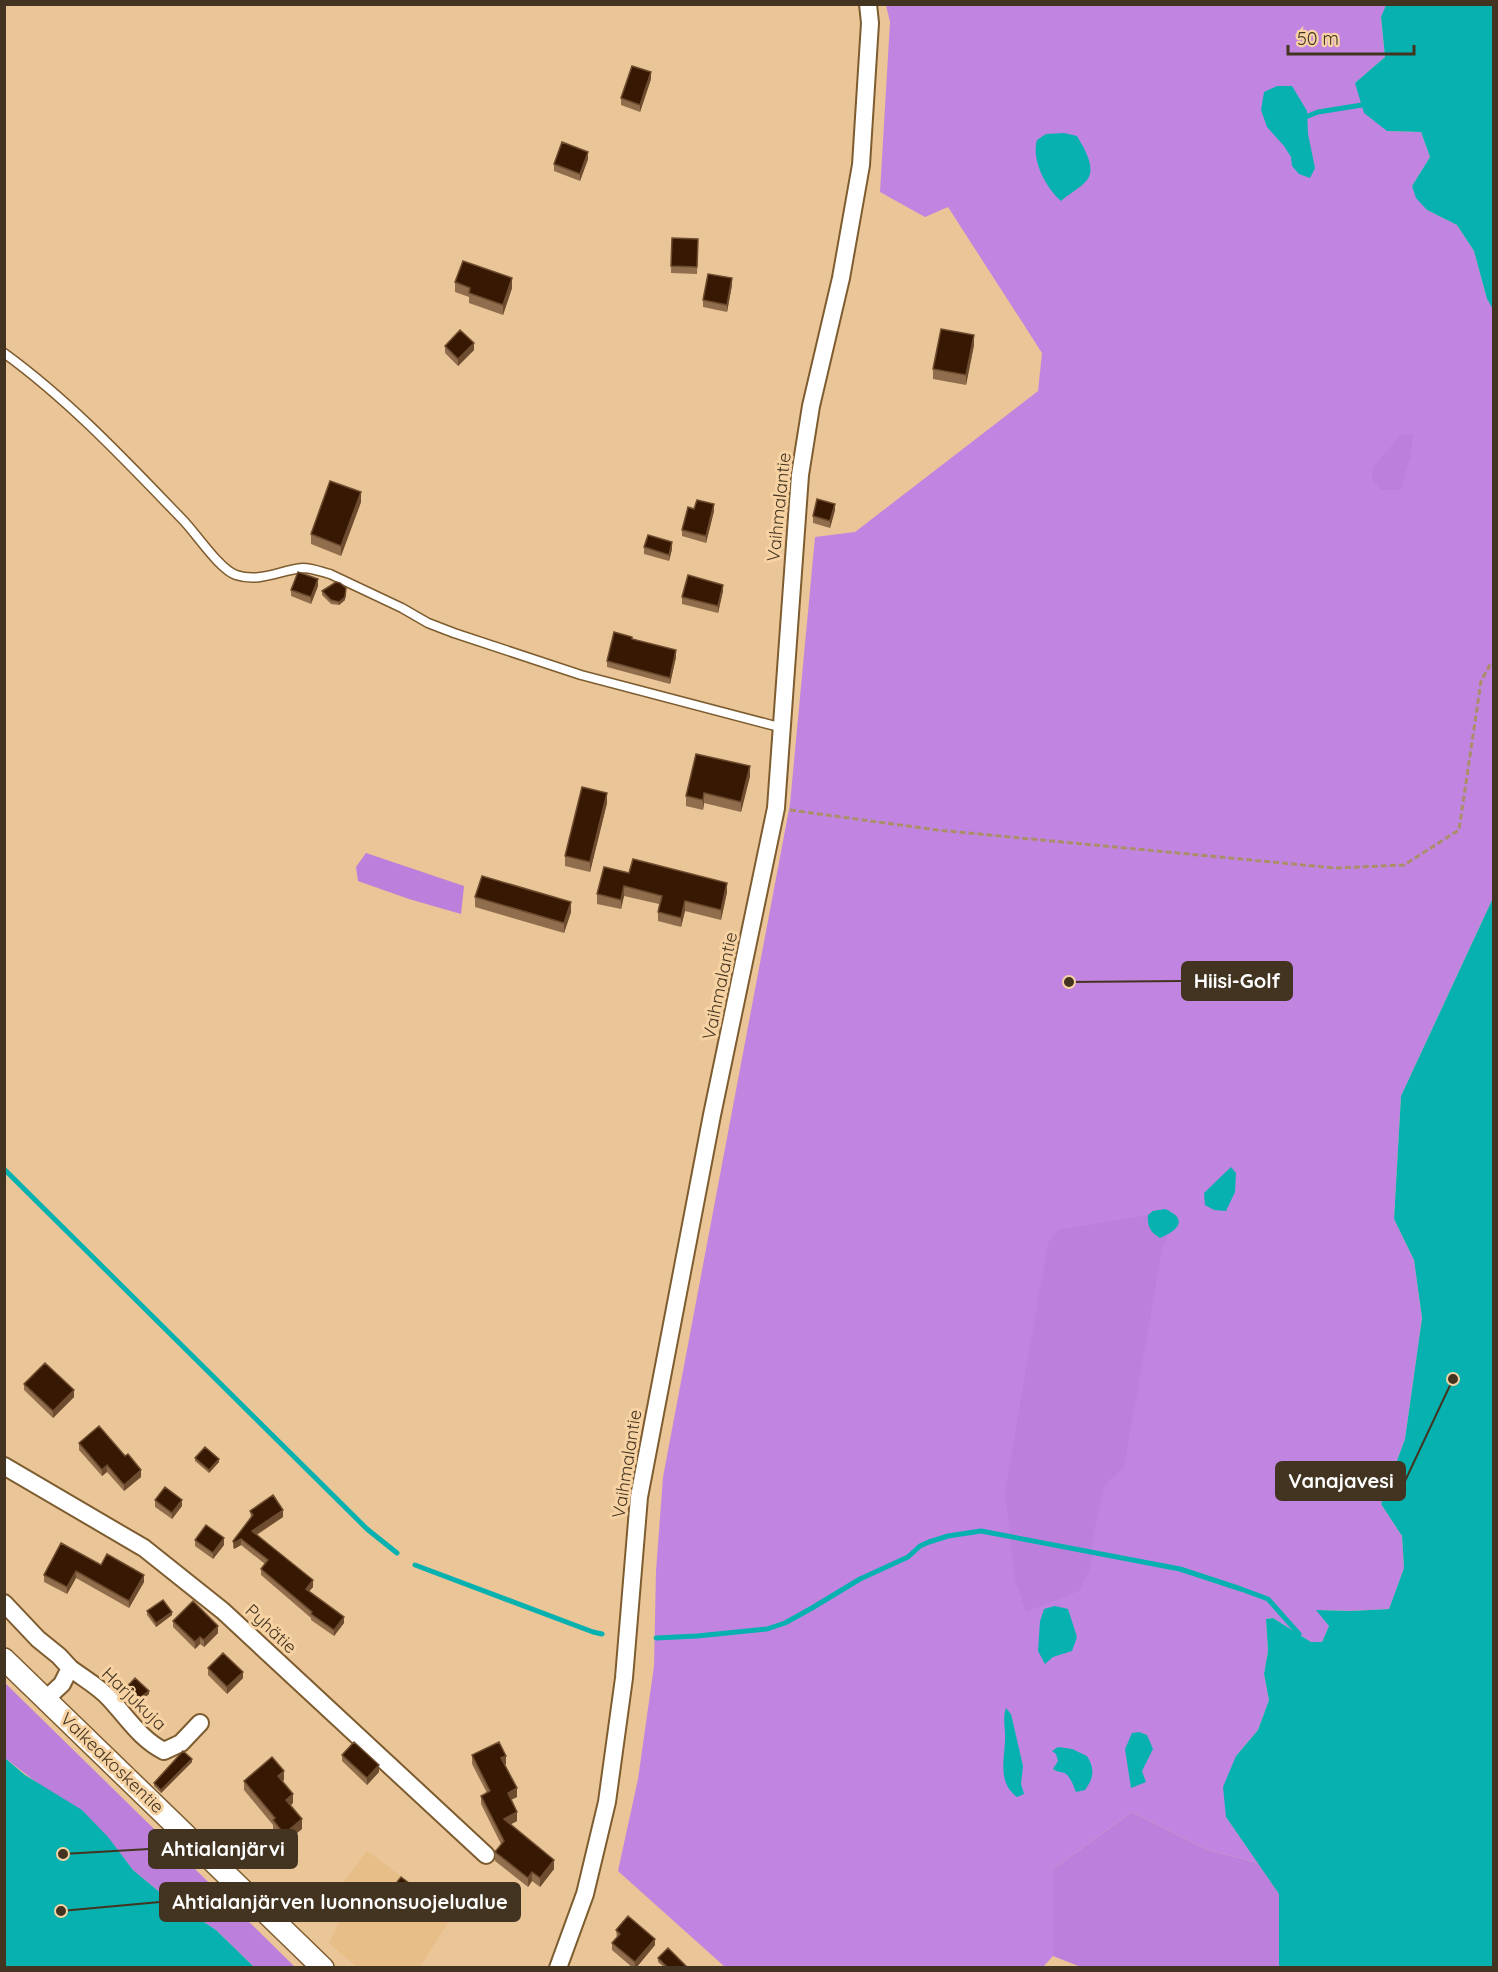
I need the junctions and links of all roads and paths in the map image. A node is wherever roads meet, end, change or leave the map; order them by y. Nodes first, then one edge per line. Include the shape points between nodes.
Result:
1 (868, 4) edge
2 (4, 353) edge
3 (1494, 662) edge
4 (783, 728) junction
5 (776, 808) junction
6 (4, 1466) edge
7 (4, 1603) edge
8 (4, 1659) edge
9 (70, 1668) junction
10 (46, 1699) junction
11 (200, 1723) dead end
12 (486, 1855) dead end
13 (323, 1968) edge
14 (558, 1968) edge

1 - 4 street, Vaihmalantie via 861,165 800,475
2 - 4 lane via 90,427 234,574 252,579 304,568 330,574 454,633 581,675
3 - 5 path via 1481,681 1459,830 1404,865 1324,867 937,830
4 - 5 street, Vaihmalantie
5 - 14 street, Vaihmalantie via 639,1497 624,1678 607,1802 585,1894
6 - 12 street, Pyhätie via 144,1548 223,1611
7 - 9 street, Harjukuja
8 - 10 street, Valkeakoskentie
9 - 10 street via 62,1684
9 - 11 street, Harjukuja via 107,1696 140,1734 164,1751 181,1743
10 - 13 street, Valkeakoskentie

